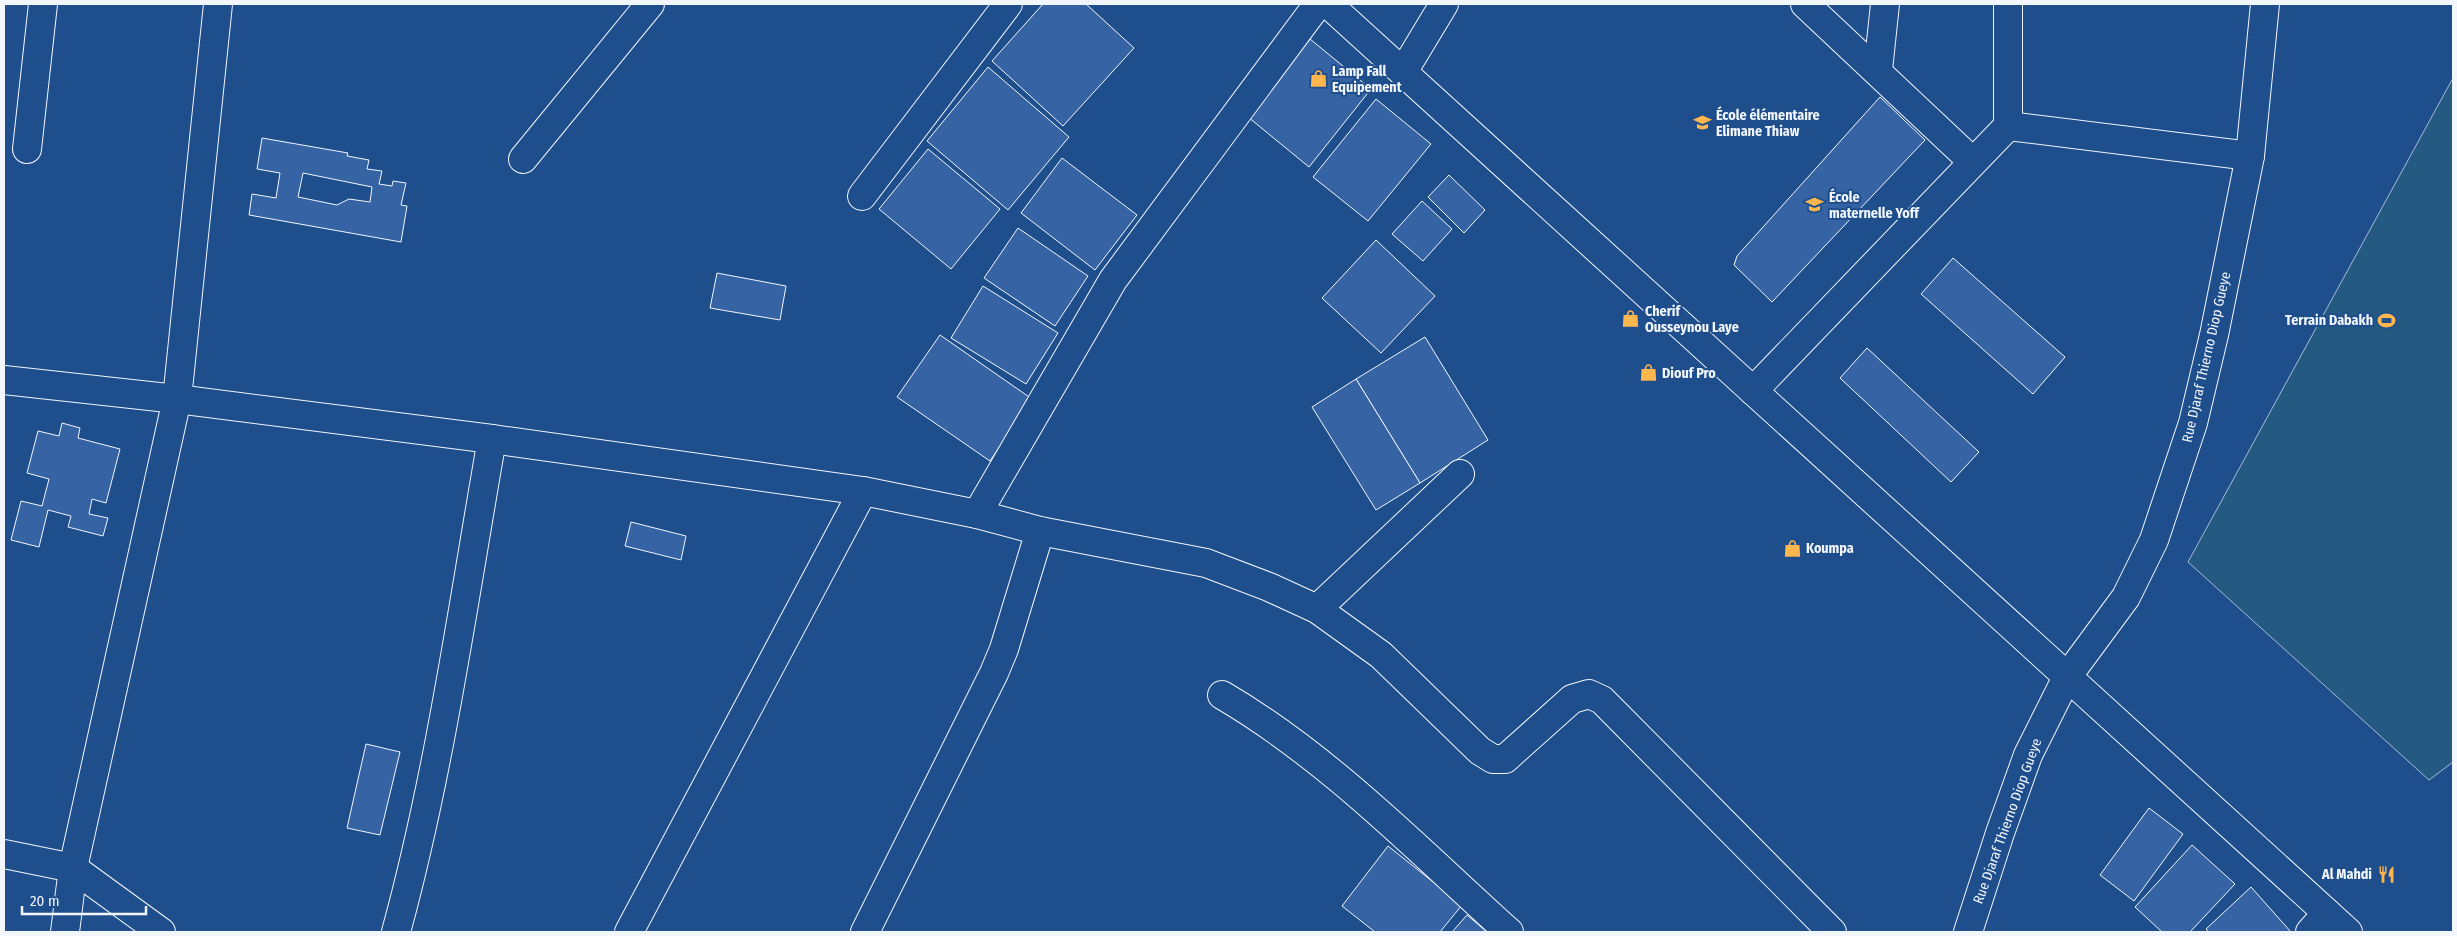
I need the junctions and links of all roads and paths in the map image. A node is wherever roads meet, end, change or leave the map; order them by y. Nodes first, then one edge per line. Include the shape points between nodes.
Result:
1 (43, 4) edge
2 (218, 4) edge
3 (650, 4) edge
4 (1008, 4) edge
5 (1318, 4) edge
6 (1328, 4) edge
7 (1444, 4) edge
8 (1805, 4) edge
9 (1885, 4) edge
10 (2008, 4) edge
11 (2265, 4) edge
12 (1878, 70) junction
13 (1403, 72) junction
14 (2008, 126) junction
15 (26, 150) dead end
16 (2250, 156) junction
17 (523, 158) dead end
18 (1972, 161) junction
19 (862, 196) dead end
20 (4, 380) edge
21 (1754, 391) junction
22 (177, 399) junction
23 (492, 439) junction
24 (1460, 474) dead end
25 (863, 491) junction
26 (977, 514) junction
27 (1040, 531) junction
28 (1317, 609) junction
29 (2067, 676) junction
30 (1222, 695) dead end
31 (4, 854) edge
32 (73, 868) junction
33 (2318, 923) edge
34 (65, 932) edge
35 (160, 932) edge
36 (396, 932) edge
37 (629, 932) edge
38 (865, 932) edge
39 (1509, 932) edge
40 (1832, 932) edge
41 (1968, 932) edge
42 (2348, 932) edge

1 - 15 street
2 - 22 street
3 - 17 street
4 - 19 street
5 - 26 street via 1113,280
6 - 13 street
7 - 13 street
8 - 12 street
9 - 12 street
10 - 14 street
11 - 16 street, Rue Djaraf Thierno Diop Gueye
12 - 18 street
13 - 21 street
14 - 16 street
14 - 18 street
16 - 29 street, Rue Djaraf Thierno Diop Gueye via 2193,423 2154,540 2126,597
18 - 21 street
20 - 22 street
21 - 29 street
22 - 23 street
22 - 32 street
23 - 25 street
23 - 36 street via 435,764
24 - 28 street
25 - 26 street
25 - 37 street
26 - 27 street
27 - 28 street via 1206,563
27 - 38 street via 994,673
28 - 40 street via 1381,655 1480,751 1493,759 1504,759 1572,699 1589,694 1602,700
29 - 33 street
29 - 41 street, Rue Djaraf Thierno Diop Gueye via 2028,755
30 - 39 street via 1257,715 1310,753
31 - 32 street
32 - 34 street
32 - 35 street
33 - 42 street

